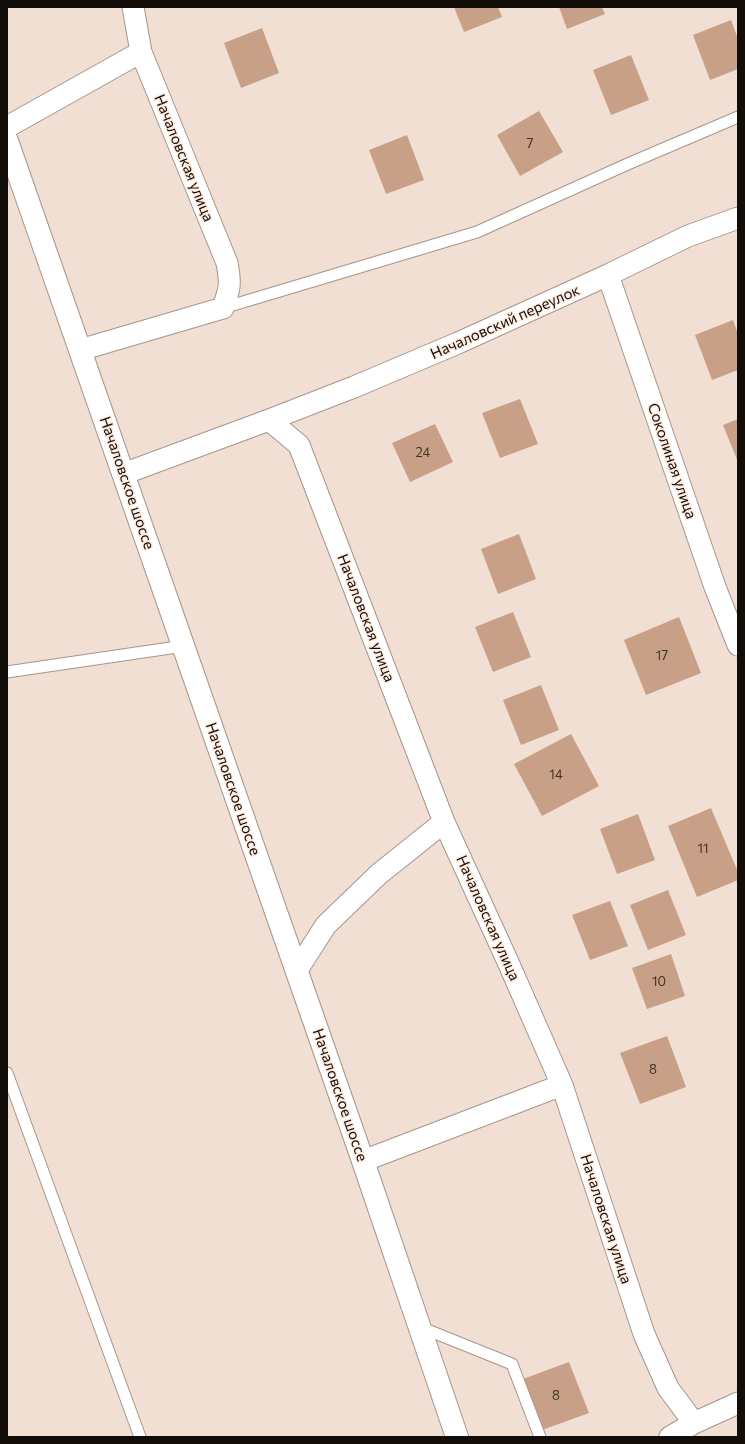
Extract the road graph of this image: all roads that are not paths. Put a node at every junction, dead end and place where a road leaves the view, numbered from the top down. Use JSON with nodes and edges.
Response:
{"nodes":[{"id":1,"x":136,"y":8,"type":"edge"},
{"id":2,"x":141,"y":52,"type":"junction"},
{"id":3,"x":738,"y":117,"type":"edge"},
{"id":4,"x":7,"y":127,"type":"edge"},
{"id":5,"x":7,"y":141,"type":"edge"},
{"id":6,"x":738,"y":218,"type":"edge"},
{"id":7,"x":608,"y":276,"type":"junction"},
{"id":8,"x":223,"y":308,"type":"junction"},
{"id":9,"x":80,"y":350,"type":"junction"},
{"id":10,"x":269,"y":420,"type":"junction"},
{"id":11,"x":123,"y":474,"type":"junction"},
{"id":12,"x":738,"y":645,"type":"edge"},
{"id":13,"x":184,"y":646,"type":"junction"},
{"id":14,"x":7,"y":672,"type":"edge"},
{"id":15,"x":444,"y":822,"type":"junction"},
{"id":16,"x":297,"y":970,"type":"junction"},
{"id":17,"x":7,"y":1073,"type":"edge"},
{"id":18,"x":562,"y":1085,"type":"junction"},
{"id":19,"x":364,"y":1161,"type":"junction"},
{"id":20,"x":420,"y":1327,"type":"junction"},
{"id":21,"x":738,"y":1403,"type":"edge"},
{"id":22,"x":694,"y":1423,"type":"junction"},
{"id":23,"x":140,"y":1437,"type":"edge"},
{"id":24,"x":457,"y":1437,"type":"edge"},
{"id":25,"x":540,"y":1437,"type":"edge"},
{"id":26,"x":670,"y":1437,"type":"edge"}],
"edges":[{"from":1,"to":2,"type":"street","name":"Началовская улица"},
{"from":2,"to":4,"type":"street"},
{"from":2,"to":8,"type":"street","name":"Началовская улица"},
{"from":3,"to":8,"type":"lane"},
{"from":5,"to":9,"type":"main road","name":"Началовское шоссе"},
{"from":6,"to":7,"type":"street","name":"Началовский переулок"},
{"from":7,"to":10,"type":"street","name":"Началовский переулок"},
{"from":7,"to":12,"type":"street","name":"Соколиная улица"},
{"from":8,"to":9,"type":"street"},
{"from":9,"to":11,"type":"main road","name":"Началовское шоссе"},
{"from":10,"to":11,"type":"street","name":"Началовский переулок"},
{"from":10,"to":15,"type":"street","name":"Началовская улица"},
{"from":11,"to":13,"type":"main road","name":"Началовское шоссе"},
{"from":13,"to":14,"type":"lane"},
{"from":13,"to":16,"type":"main road","name":"Началовское шоссе"},
{"from":15,"to":16,"type":"street"},
{"from":15,"to":18,"type":"street","name":"Началовская улица"},
{"from":16,"to":19,"type":"main road","name":"Началовское шоссе"},
{"from":17,"to":23,"type":"lane"},
{"from":18,"to":19,"type":"street"},
{"from":18,"to":22,"type":"street","name":"Началовская улица"},
{"from":19,"to":20,"type":"main road","name":"Началовское шоссе"},
{"from":20,"to":24,"type":"main road","name":"Началовское шоссе"},
{"from":20,"to":25,"type":"lane"},
{"from":21,"to":22,"type":"street"},
{"from":22,"to":26,"type":"street"}]}
